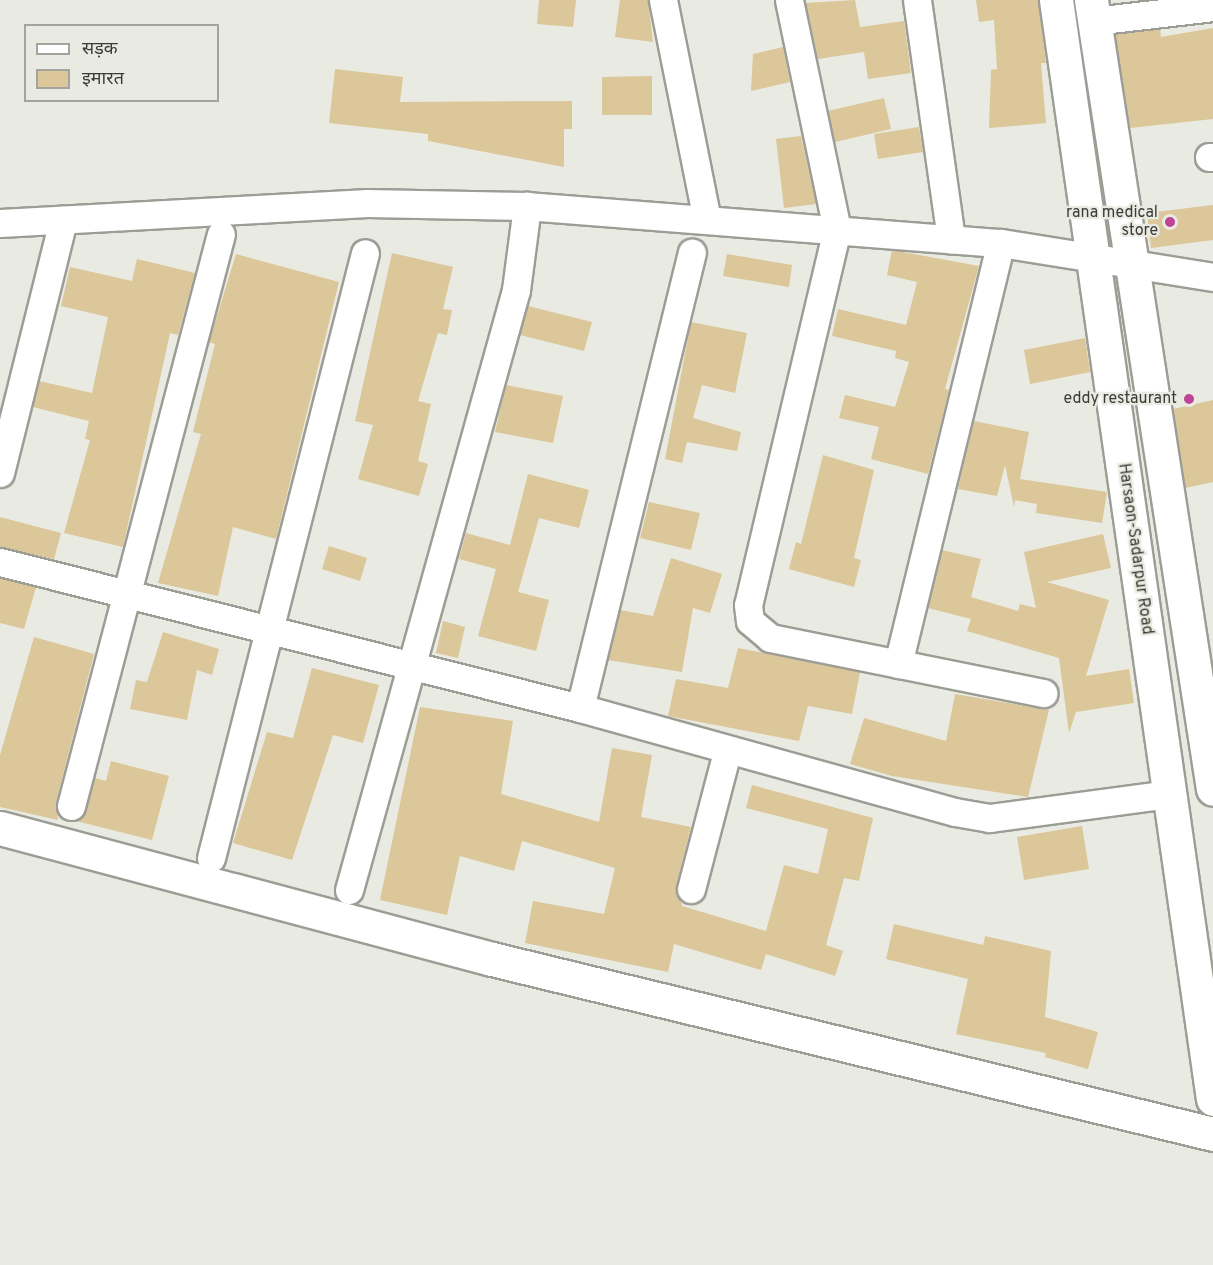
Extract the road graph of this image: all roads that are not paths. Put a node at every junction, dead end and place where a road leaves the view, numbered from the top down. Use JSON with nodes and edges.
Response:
{"nodes":[{"id":1,"x":663,"y":0,"type":"edge"},
{"id":2,"x":789,"y":0,"type":"edge"},
{"id":3,"x":917,"y":0,"type":"edge"},
{"id":4,"x":1056,"y":0,"type":"edge"},
{"id":5,"x":1213,"y":8,"type":"edge"},
{"id":6,"x":1093,"y":10,"type":"edge"},
{"id":7,"x":527,"y":206,"type":"junction"},
{"id":8,"x":706,"y":216,"type":"junction"},
{"id":9,"x":63,"y":220,"type":"junction"},
{"id":10,"x":0,"y":223,"type":"edge"},
{"id":11,"x":837,"y":228,"type":"junction"},
{"id":12,"x":221,"y":234,"type":"dead end"},
{"id":13,"x":951,"y":240,"type":"junction"},
{"id":14,"x":1001,"y":243,"type":"junction"},
{"id":15,"x":692,"y":253,"type":"dead end"},
{"id":16,"x":365,"y":254,"type":"dead end"},
{"id":17,"x":1094,"y":258,"type":"junction"},
{"id":18,"x":1129,"y":266,"type":"junction"},
{"id":19,"x":1213,"y":277,"type":"edge"},
{"id":20,"x":0,"y":473,"type":"edge"},
{"id":21,"x":0,"y":562,"type":"edge"},
{"id":22,"x":126,"y":594,"type":"junction"},
{"id":23,"x":268,"y":630,"type":"junction"},
{"id":24,"x":1202,"y":662,"type":"edge"},
{"id":25,"x":898,"y":664,"type":"junction"},
{"id":26,"x":410,"y":665,"type":"junction"},
{"id":27,"x":1044,"y":693,"type":"dead end"},
{"id":28,"x":580,"y":708,"type":"junction"},
{"id":29,"x":727,"y":752,"type":"junction"},
{"id":30,"x":1213,"y":789,"type":"edge"},
{"id":31,"x":1169,"y":794,"type":"junction"},
{"id":32,"x":70,"y":806,"type":"dead end"},
{"id":33,"x":0,"y":828,"type":"edge"},
{"id":34,"x":210,"y":858,"type":"dead end"},
{"id":35,"x":691,"y":889,"type":"dead end"},
{"id":36,"x":349,"y":890,"type":"dead end"},
{"id":37,"x":1213,"y":1099,"type":"edge"},
{"id":38,"x":1213,"y":1134,"type":"edge"}],
"edges":[{"from":1,"to":8,"type":"street"},
{"from":2,"to":11,"type":"street"},
{"from":3,"to":13,"type":"street"},
{"from":4,"to":17,"type":"street","name":"Harsaon-Sadarpur Road"},
{"from":5,"to":6,"type":"street"},
{"from":6,"to":18,"type":"street"},
{"from":7,"to":8,"type":"street"},
{"from":7,"to":9,"type":"street"},
{"from":7,"to":26,"type":"street"},
{"from":8,"to":11,"type":"street"},
{"from":9,"to":10,"type":"street"},
{"from":9,"to":20,"type":"street"},
{"from":11,"to":13,"type":"street"},
{"from":11,"to":25,"type":"street"},
{"from":12,"to":22,"type":"street"},
{"from":13,"to":14,"type":"street"},
{"from":14,"to":17,"type":"street"},
{"from":14,"to":25,"type":"street"},
{"from":15,"to":28,"type":"street"},
{"from":16,"to":23,"type":"street"},
{"from":17,"to":18,"type":"street"},
{"from":17,"to":31,"type":"street","name":"Harsaon-Sadarpur Road"},
{"from":18,"to":19,"type":"street"},
{"from":18,"to":24,"type":"street"},
{"from":21,"to":22,"type":"street"},
{"from":22,"to":23,"type":"street"},
{"from":22,"to":32,"type":"street"},
{"from":23,"to":26,"type":"street"},
{"from":23,"to":34,"type":"street"},
{"from":24,"to":30,"type":"street"},
{"from":25,"to":27,"type":"street"},
{"from":26,"to":28,"type":"street"},
{"from":26,"to":36,"type":"street"},
{"from":28,"to":29,"type":"street"},
{"from":29,"to":31,"type":"street"},
{"from":29,"to":35,"type":"street"},
{"from":31,"to":37,"type":"street","name":"Harsaon-Sadarpur Road"},
{"from":33,"to":38,"type":"street"}]}
